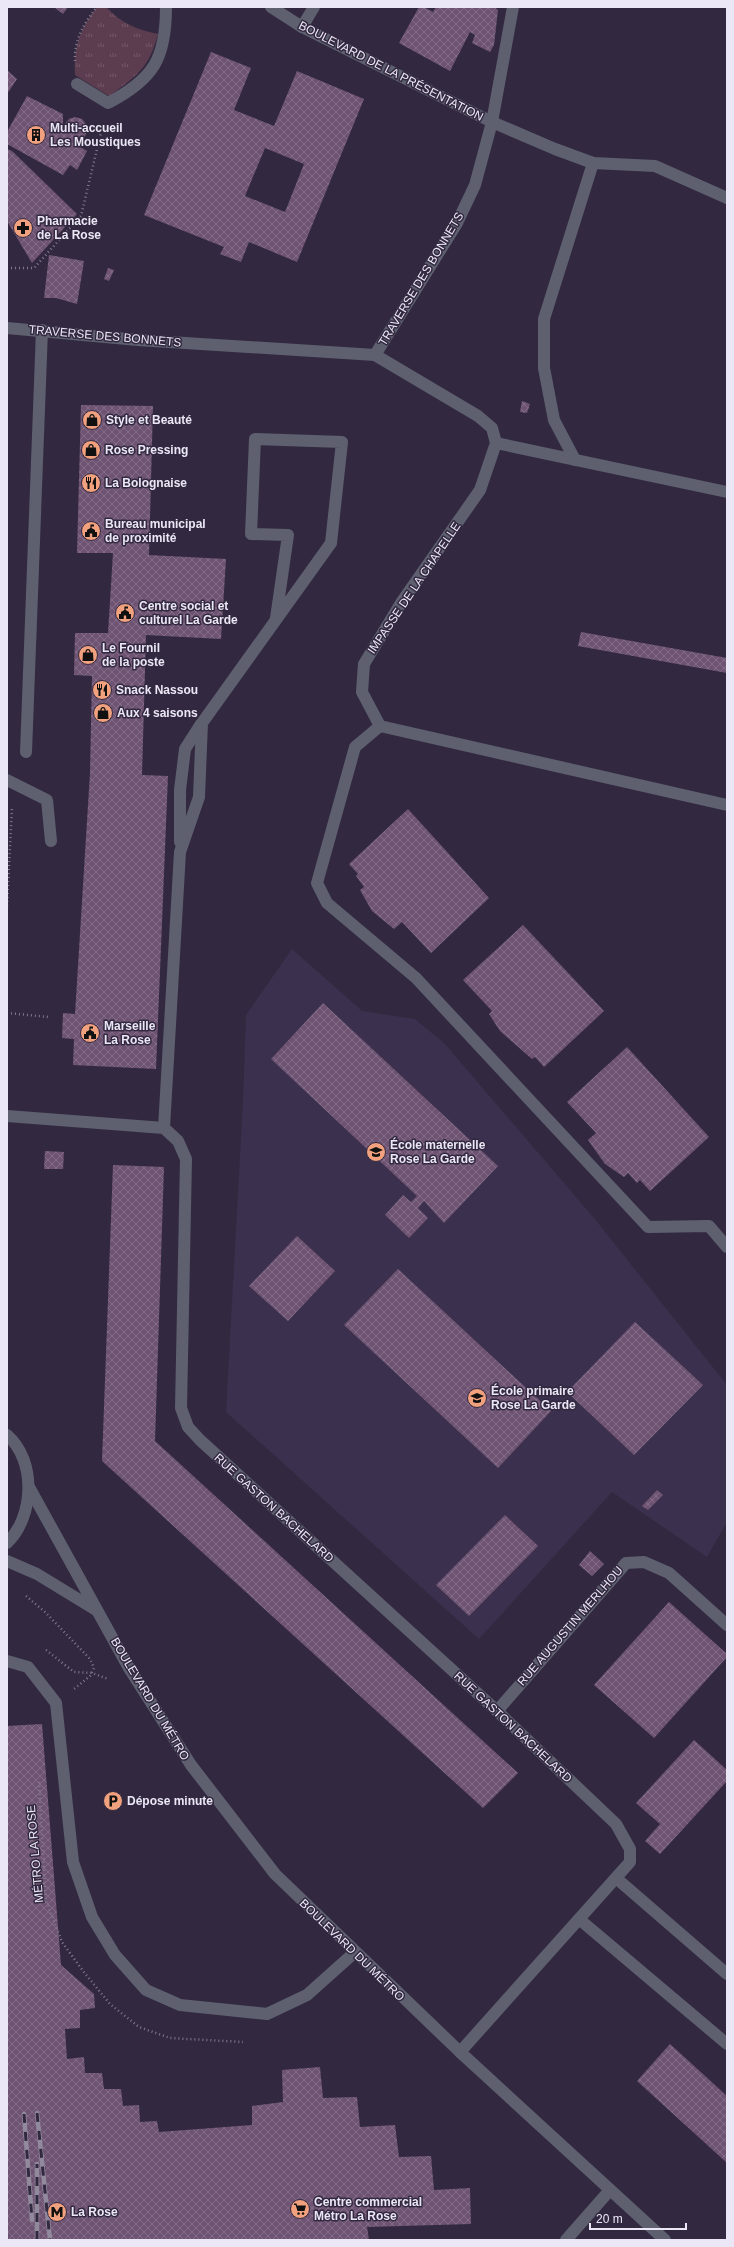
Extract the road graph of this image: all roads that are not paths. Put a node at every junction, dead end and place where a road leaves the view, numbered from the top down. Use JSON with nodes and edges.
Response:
{"nodes":[{"id":1,"x":166,"y":7,"type":"edge"},
{"id":2,"x":271,"y":7,"type":"edge"},
{"id":3,"x":314,"y":7,"type":"edge"},
{"id":4,"x":514,"y":7,"type":"edge"},
{"id":5,"x":302,"y":27,"type":"junction"},
{"id":6,"x":77,"y":84,"type":"road end"},
{"id":7,"x":492,"y":122,"type":"junction"},
{"id":8,"x":593,"y":163,"type":"junction"},
{"id":9,"x":727,"y":198,"type":"edge"},
{"id":10,"x":7,"y":328,"type":"edge"},
{"id":11,"x":42,"y":330,"type":"junction"},
{"id":12,"x":375,"y":355,"type":"junction"},
{"id":13,"x":496,"y":443,"type":"junction"},
{"id":14,"x":574,"y":460,"type":"junction"},
{"id":15,"x":727,"y":492,"type":"edge"},
{"id":16,"x":276,"y":618,"type":"junction"},
{"id":17,"x":202,"y":723,"type":"junction"},
{"id":18,"x":380,"y":726,"type":"junction"},
{"id":19,"x":26,"y":752,"type":"dead end"},
{"id":20,"x":10,"y":782,"type":"edge"},
{"id":21,"x":727,"y":806,"type":"edge"},
{"id":22,"x":51,"y":841,"type":"dead end"},
{"id":23,"x":180,"y":852,"type":"junction"},
{"id":24,"x":7,"y":1116,"type":"edge"},
{"id":25,"x":164,"y":1128,"type":"junction"},
{"id":26,"x":727,"y":1247,"type":"edge"},
{"id":27,"x":7,"y":1435,"type":"edge"},
{"id":28,"x":29,"y":1487,"type":"junction"},
{"id":29,"x":7,"y":1543,"type":"edge"},
{"id":30,"x":7,"y":1561,"type":"edge"},
{"id":31,"x":97,"y":1610,"type":"junction"},
{"id":32,"x":727,"y":1626,"type":"edge"},
{"id":33,"x":7,"y":1661,"type":"edge"},
{"id":34,"x":497,"y":1711,"type":"junction"},
{"id":35,"x":616,"y":1878,"type":"junction"},
{"id":36,"x":579,"y":1919,"type":"junction"},
{"id":37,"x":354,"y":1953,"type":"junction"},
{"id":38,"x":727,"y":1974,"type":"edge"},
{"id":39,"x":727,"y":2044,"type":"edge"},
{"id":40,"x":460,"y":2052,"type":"junction"},
{"id":41,"x":610,"y":2190,"type":"junction"},
{"id":42,"x":566,"y":2240,"type":"edge"},
{"id":43,"x":665,"y":2240,"type":"edge"}],
"edges":[{"from":1,"to":6,"type":"street"},
{"from":2,"to":5,"type":"street","name":"BOULEVARD DE LA PRÉSENTATION"},
{"from":3,"to":5,"type":"street"},
{"from":4,"to":7,"type":"street","name":"TRAVERSE DES BONNETS"},
{"from":5,"to":7,"type":"street","name":"BOULEVARD DE LA PRÉSENTATION"},
{"from":7,"to":8,"type":"street","name":"BOULEVARD DE LA PRÉSENTATION"},
{"from":7,"to":12,"type":"street","name":"TRAVERSE DES BONNETS"},
{"from":8,"to":9,"type":"street","name":"BOULEVARD DE LA PRÉSENTATION"},
{"from":8,"to":14,"type":"street"},
{"from":10,"to":11,"type":"street","name":"TRAVERSE DES BONNETS"},
{"from":11,"to":12,"type":"street","name":"TRAVERSE DES BONNETS"},
{"from":11,"to":19,"type":"street"},
{"from":12,"to":13,"type":"street"},
{"from":13,"to":14,"type":"street"},
{"from":13,"to":18,"type":"street","name":"IMPASSE DE LA CHAPELLE"},
{"from":14,"to":15,"type":"street"},
{"from":16,"to":16,"type":"street"},
{"from":16,"to":17,"type":"street"},
{"from":17,"to":23,"type":"street"},
{"from":17,"to":23,"type":"street"},
{"from":18,"to":21,"type":"street"},
{"from":18,"to":26,"type":"street"},
{"from":20,"to":22,"type":"street"},
{"from":23,"to":25,"type":"street"},
{"from":24,"to":25,"type":"street"},
{"from":25,"to":34,"type":"street","name":"RUE GASTON BACHELARD"},
{"from":27,"to":28,"type":"street"},
{"from":28,"to":29,"type":"street"},
{"from":28,"to":31,"type":"street","name":"BOULEVARD DU MÉTRO"},
{"from":30,"to":31,"type":"street"},
{"from":31,"to":37,"type":"street","name":"BOULEVARD DU MÉTRO"},
{"from":32,"to":34,"type":"street","name":"RUE AUGUSTIN MERLHOU"},
{"from":33,"to":37,"type":"street"},
{"from":34,"to":35,"type":"street","name":"RUE GASTON BACHELARD"},
{"from":35,"to":36,"type":"street","name":"RUE GASTON BACHELARD"},
{"from":35,"to":38,"type":"street"},
{"from":36,"to":39,"type":"street"},
{"from":36,"to":40,"type":"street","name":"RUE GASTON BACHELARD"},
{"from":37,"to":40,"type":"street","name":"BOULEVARD DU MÉTRO"},
{"from":40,"to":41,"type":"street","name":"BOULEVARD DU MÉTRO"},
{"from":41,"to":42,"type":"street"},
{"from":41,"to":43,"type":"street","name":"BOULEVARD DU MÉTRO"}]}
